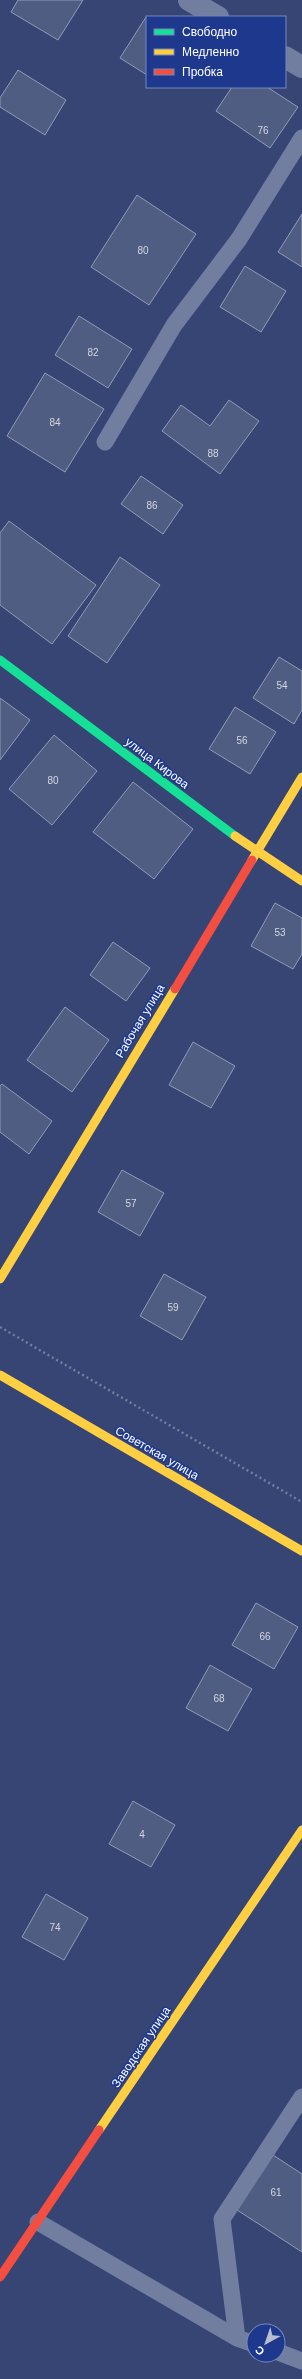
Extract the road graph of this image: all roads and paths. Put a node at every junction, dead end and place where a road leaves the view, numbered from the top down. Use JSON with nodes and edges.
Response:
{"nodes":[{"id":1,"x":189,"y":0,"type":"edge"},
{"id":2,"x":216,"y":16,"type":"edge"},
{"id":3,"x":286,"y":58,"type":"edge"},
{"id":4,"x":302,"y":67,"type":"edge"},
{"id":5,"x":302,"y":138,"type":"edge"},
{"id":6,"x":105,"y":442,"type":"dead end"},
{"id":7,"x":0,"y":660,"type":"edge"},
{"id":8,"x":302,"y":777,"type":"edge"},
{"id":9,"x":256,"y":852,"type":"junction"},
{"id":10,"x":302,"y":881,"type":"edge"},
{"id":11,"x":0,"y":1279,"type":"edge"},
{"id":12,"x":0,"y":1327,"type":"edge"},
{"id":13,"x":0,"y":1375,"type":"edge"},
{"id":14,"x":302,"y":1502,"type":"edge"},
{"id":15,"x":302,"y":1551,"type":"edge"},
{"id":16,"x":302,"y":1830,"type":"edge"},
{"id":17,"x":302,"y":2097,"type":"edge"},
{"id":18,"x":38,"y":2222,"type":"junction"},
{"id":19,"x":0,"y":2277,"type":"edge"},
{"id":20,"x":237,"y":2338,"type":"junction"},
{"id":21,"x":246,"y":2341,"type":"edge"},
{"id":22,"x":286,"y":2355,"type":"edge"},
{"id":23,"x":302,"y":2360,"type":"edge"}],
"edges":[{"from":1,"to":2,"type":"street"},
{"from":3,"to":4,"type":"street"},
{"from":5,"to":6,"type":"lane"},
{"from":7,"to":9,"type":"street","name":"улица Кирова"},
{"from":8,"to":9,"type":"street","name":"Рабочая улица"},
{"from":9,"to":10,"type":"street","name":"улица Кирова"},
{"from":9,"to":11,"type":"street","name":"Рабочая улица"},
{"from":12,"to":14,"type":"path"},
{"from":13,"to":15,"type":"street","name":"Советская улица"},
{"from":16,"to":18,"type":"street","name":"Заводская улица"},
{"from":17,"to":20,"type":"lane"},
{"from":18,"to":19,"type":"street","name":"Заводская улица"},
{"from":18,"to":20,"type":"lane"},
{"from":20,"to":21,"type":"lane"},
{"from":22,"to":23,"type":"lane"}]}
